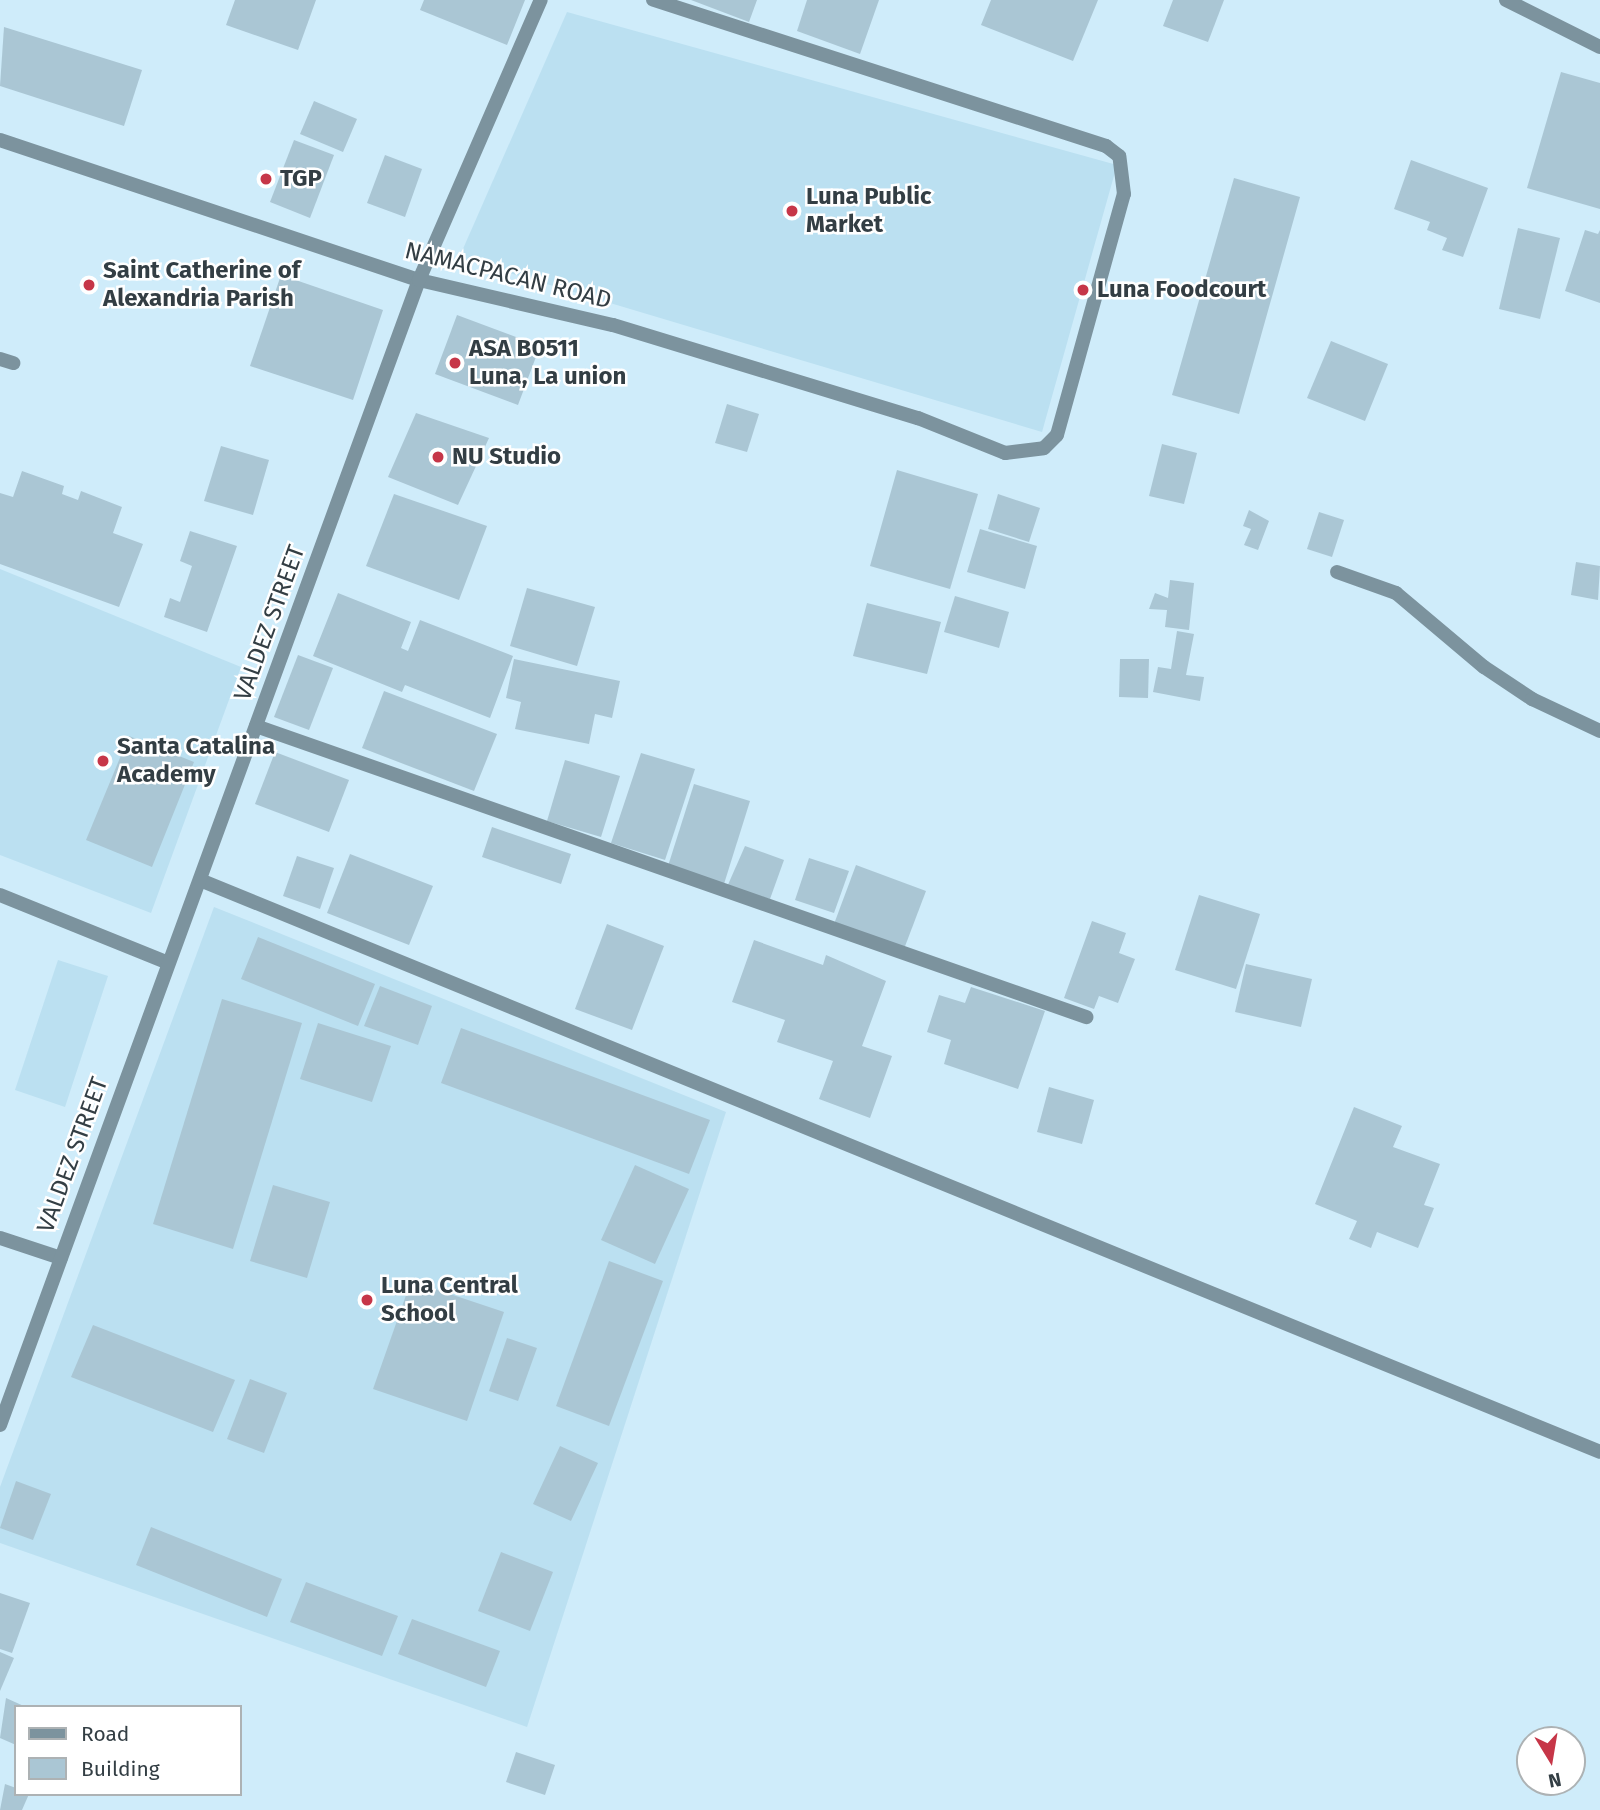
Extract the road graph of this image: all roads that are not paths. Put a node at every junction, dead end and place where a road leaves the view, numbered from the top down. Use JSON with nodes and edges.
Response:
{"nodes":[{"id":1,"x":541,"y":0,"type":"edge"},
{"id":2,"x":653,"y":0,"type":"edge"},
{"id":3,"x":1506,"y":0,"type":"edge"},
{"id":4,"x":1600,"y":47,"type":"edge"},
{"id":5,"x":0,"y":140,"type":"edge"},
{"id":6,"x":419,"y":280,"type":"junction"},
{"id":7,"x":1337,"y":572,"type":"dead end"},
{"id":8,"x":256,"y":726,"type":"junction"},
{"id":9,"x":1600,"y":731,"type":"edge"},
{"id":10,"x":200,"y":880,"type":"junction"},
{"id":11,"x":0,"y":895,"type":"edge"},
{"id":12,"x":166,"y":962,"type":"junction"},
{"id":13,"x":1086,"y":1017,"type":"dead end"},
{"id":14,"x":0,"y":1238,"type":"edge"},
{"id":15,"x":61,"y":1258,"type":"junction"},
{"id":16,"x":0,"y":1426,"type":"edge"},
{"id":17,"x":1600,"y":1452,"type":"edge"}],
"edges":[{"from":1,"to":6,"type":"street","name":"VALDEZ STREET"},
{"from":2,"to":6,"type":"street","name":"NAMACPACAN ROAD"},
{"from":3,"to":4,"type":"street"},
{"from":5,"to":6,"type":"street","name":"NAMACPACAN ROAD"},
{"from":6,"to":8,"type":"street","name":"VALDEZ STREET"},
{"from":7,"to":9,"type":"street"},
{"from":8,"to":10,"type":"street","name":"VALDEZ STREET"},
{"from":8,"to":13,"type":"street"},
{"from":10,"to":12,"type":"street","name":"VALDEZ STREET"},
{"from":10,"to":17,"type":"street"},
{"from":11,"to":12,"type":"street"},
{"from":12,"to":15,"type":"street","name":"VALDEZ STREET"},
{"from":14,"to":15,"type":"street"},
{"from":15,"to":16,"type":"street","name":"VALDEZ STREET"}]}
